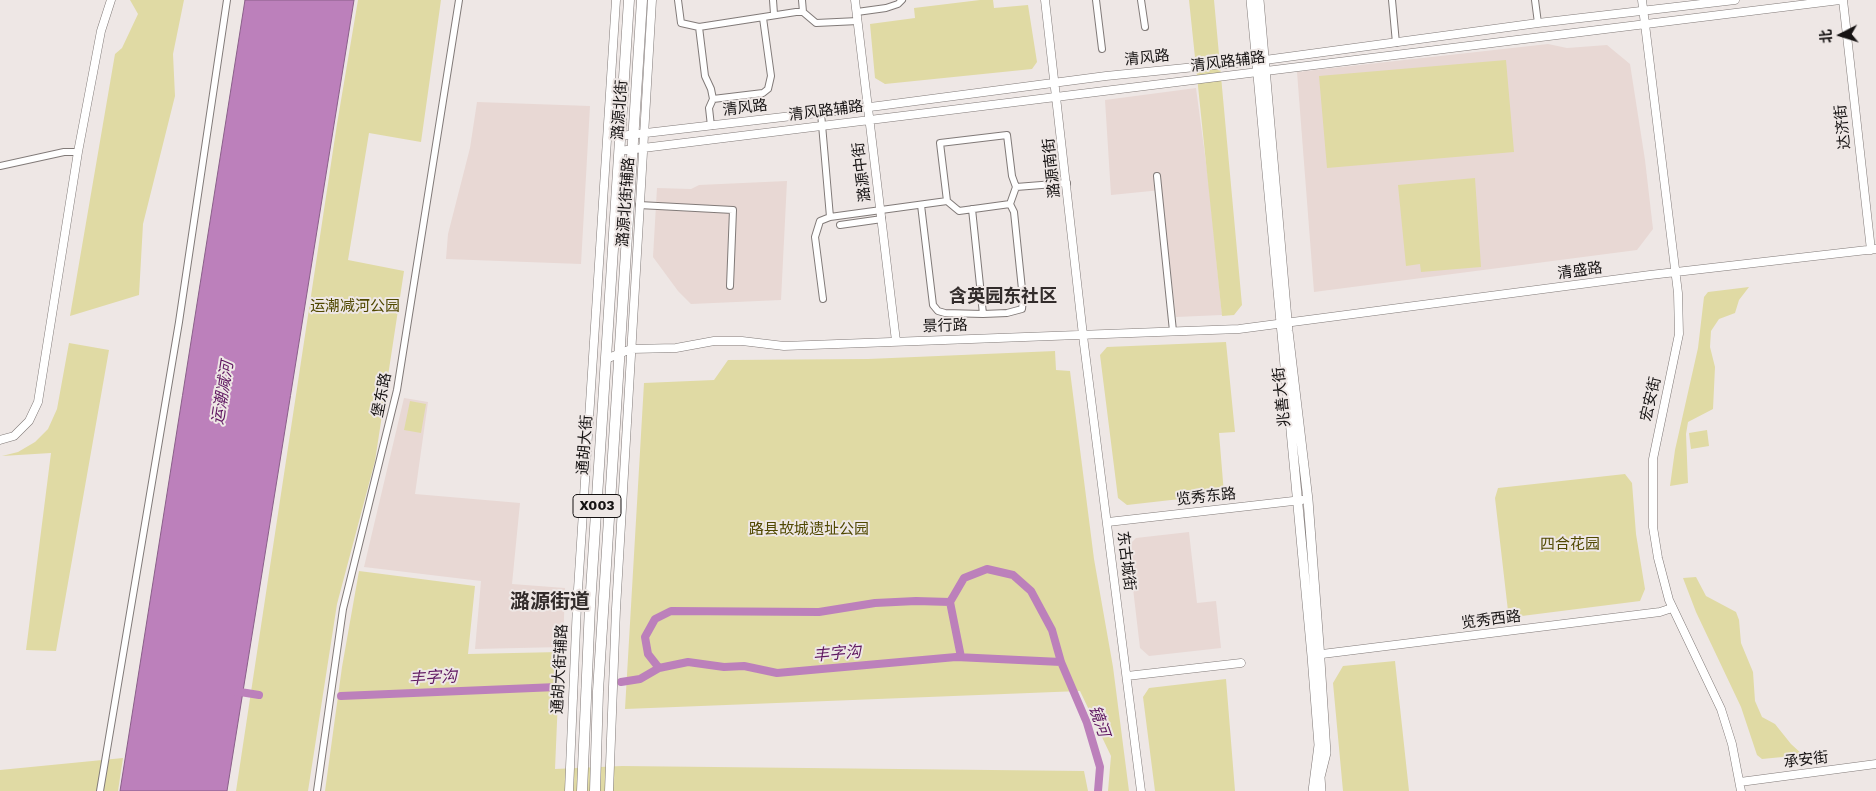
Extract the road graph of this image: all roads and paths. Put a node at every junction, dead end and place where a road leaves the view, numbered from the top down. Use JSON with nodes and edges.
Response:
{"nodes":[{"id":1,"x":111,"y":0,"type":"edge"},
{"id":2,"x":227,"y":0,"type":"edge"},
{"id":3,"x":459,"y":0,"type":"edge"},
{"id":4,"x":616,"y":0,"type":"edge"},
{"id":5,"x":629,"y":0,"type":"edge"},
{"id":6,"x":642,"y":0,"type":"edge"},
{"id":7,"x":652,"y":0,"type":"edge"},
{"id":8,"x":678,"y":0,"type":"edge"},
{"id":9,"x":773,"y":0,"type":"edge"},
{"id":10,"x":802,"y":0,"type":"edge"},
{"id":11,"x":856,"y":0,"type":"edge"},
{"id":12,"x":902,"y":0,"type":"edge"},
{"id":13,"x":1045,"y":0,"type":"edge"},
{"id":14,"x":1096,"y":0,"type":"edge"},
{"id":15,"x":1141,"y":0,"type":"edge"},
{"id":16,"x":1251,"y":0,"type":"edge"},
{"id":17,"x":1259,"y":0,"type":"edge"},
{"id":18,"x":1392,"y":0,"type":"edge"},
{"id":19,"x":1535,"y":0,"type":"edge"},
{"id":20,"x":1642,"y":0,"type":"edge"},
{"id":21,"x":1735,"y":0,"type":"edge"},
{"id":22,"x":1842,"y":0,"type":"edge"},
{"id":23,"x":1643,"y":11,"type":"junction"},
{"id":24,"x":803,"y":12,"type":"junction"},
{"id":25,"x":857,"y":12,"type":"junction"},
{"id":26,"x":774,"y":14,"type":"junction"},
{"id":27,"x":763,"y":18,"type":"junction"},
{"id":28,"x":858,"y":20,"type":"junction"},
{"id":29,"x":1538,"y":23,"type":"junction"},
{"id":30,"x":1645,"y":24,"type":"junction"},
{"id":31,"x":699,"y":27,"type":"junction"},
{"id":32,"x":1145,"y":27,"type":"dead end"},
{"id":33,"x":1396,"y":43,"type":"junction"},
{"id":34,"x":1102,"y":49,"type":"dead end"},
{"id":35,"x":1261,"y":60,"type":"junction"},
{"id":36,"x":1262,"y":72,"type":"junction"},
{"id":37,"x":1055,"y":83,"type":"junction"},
{"id":38,"x":1057,"y":96,"type":"junction"},
{"id":39,"x":713,"y":99,"type":"junction"},
{"id":40,"x":869,"y":107,"type":"junction"},
{"id":41,"x":820,"y":113,"type":"junction"},
{"id":42,"x":870,"y":120,"type":"junction"},
{"id":43,"x":711,"y":126,"type":"junction"},
{"id":44,"x":821,"y":126,"type":"junction"},
{"id":45,"x":644,"y":134,"type":"junction"},
{"id":46,"x":620,"y":136,"type":"junction"},
{"id":47,"x":633,"y":136,"type":"junction"},
{"id":48,"x":643,"y":148,"type":"junction"},
{"id":49,"x":632,"y":149,"type":"junction"},
{"id":50,"x":619,"y":151,"type":"junction"},
{"id":51,"x":78,"y":152,"type":"junction"},
{"id":52,"x":0,"y":166,"type":"edge"},
{"id":53,"x":1157,"y":176,"type":"dead end"},
{"id":54,"x":1068,"y":183,"type":"junction"},
{"id":55,"x":1016,"y":187,"type":"junction"},
{"id":56,"x":947,"y":201,"type":"junction"},
{"id":57,"x":921,"y":204,"type":"junction"},
{"id":58,"x":1010,"y":204,"type":"junction"},
{"id":59,"x":640,"y":205,"type":"junction"},
{"id":60,"x":972,"y":209,"type":"junction"},
{"id":61,"x":880,"y":210,"type":"junction"},
{"id":62,"x":830,"y":217,"type":"junction"},
{"id":63,"x":603,"y":219,"type":"joint"},
{"id":64,"x":882,"y":219,"type":"junction"},
{"id":65,"x":615,"y":220,"type":"joint"},
{"id":66,"x":627,"y":221,"type":"joint"},
{"id":67,"x":840,"y":225,"type":"dead end"},
{"id":68,"x":1873,"y":250,"type":"edge"},
{"id":69,"x":1676,"y":274,"type":"junction"},
{"id":70,"x":730,"y":286,"type":"dead end"},
{"id":71,"x":823,"y":299,"type":"dead end"},
{"id":72,"x":983,"y":314,"type":"junction"},
{"id":73,"x":1284,"y":323,"type":"junction"},
{"id":74,"x":1173,"y":331,"type":"junction"},
{"id":75,"x":1084,"y":334,"type":"junction"},
{"id":76,"x":896,"y":341,"type":"junction"},
{"id":77,"x":631,"y":349,"type":"junction"},
{"id":78,"x":619,"y":354,"type":"junction"},
{"id":79,"x":606,"y":358,"type":"junction"},
{"id":80,"x":0,"y":440,"type":"edge"},
{"id":81,"x":1303,"y":500,"type":"junction"},
{"id":82,"x":1108,"y":522,"type":"junction"},
{"id":83,"x":1672,"y":608,"type":"junction"},
{"id":84,"x":1316,"y":655,"type":"junction"},
{"id":85,"x":1241,"y":663,"type":"dead end"},
{"id":86,"x":1127,"y":676,"type":"junction"},
{"id":87,"x":1876,"y":764,"type":"edge"},
{"id":88,"x":1740,"y":782,"type":"junction"},
{"id":89,"x":100,"y":791,"type":"edge"},
{"id":90,"x":317,"y":791,"type":"edge"},
{"id":91,"x":569,"y":791,"type":"edge"},
{"id":92,"x":582,"y":791,"type":"edge"},
{"id":93,"x":595,"y":791,"type":"edge"},
{"id":94,"x":608,"y":791,"type":"edge"},
{"id":95,"x":1141,"y":791,"type":"edge"},
{"id":96,"x":1313,"y":791,"type":"edge"},
{"id":97,"x":1322,"y":791,"type":"edge"},
{"id":98,"x":1740,"y":791,"type":"edge"}],
"edges":[{"from":1,"to":51,"type":"street"},
{"from":2,"to":89,"type":"street"},
{"from":3,"to":90,"type":"street","name":"堡东路"},
{"from":4,"to":63,"type":"street","name":"潞源北街辅路"},
{"from":5,"to":46,"type":"main road","name":"潞源北街","number":"X003"},
{"from":6,"to":47,"type":"main road","name":"潞源北街","number":"X003"},
{"from":7,"to":45,"type":"street","name":"潞源北街辅路"},
{"from":8,"to":31,"type":"street"},
{"from":9,"to":26,"type":"street"},
{"from":10,"to":24,"type":"street"},
{"from":11,"to":25,"type":"street","name":"潞源中街"},
{"from":12,"to":25,"type":"street"},
{"from":13,"to":37,"type":"street","name":"潞源南街"},
{"from":14,"to":34,"type":"street"},
{"from":15,"to":32,"type":"street"},
{"from":16,"to":35,"type":"main road","name":"兆善大街"},
{"from":17,"to":35,"type":"main road","name":"兆善大街"},
{"from":18,"to":33,"type":"street"},
{"from":19,"to":29,"type":"street"},
{"from":20,"to":23,"type":"street","name":"宏安街"},
{"from":21,"to":23,"type":"street","name":"清风路"},
{"from":22,"to":30,"type":"street","name":"清风路辅路"},
{"from":22,"to":68,"type":"street","name":"达济街"},
{"from":23,"to":29,"type":"street","name":"清风路"},
{"from":23,"to":30,"type":"street","name":"宏安街"},
{"from":24,"to":26,"type":"street"},
{"from":24,"to":28,"type":"street"},
{"from":25,"to":28,"type":"street","name":"潞源中街"},
{"from":26,"to":27,"type":"street"},
{"from":27,"to":31,"type":"street"},
{"from":27,"to":39,"type":"street"},
{"from":28,"to":40,"type":"street","name":"潞源中街"},
{"from":29,"to":33,"type":"street","name":"清风路"},
{"from":30,"to":36,"type":"street","name":"清风路辅路"},
{"from":30,"to":69,"type":"street","name":"宏安街"},
{"from":31,"to":39,"type":"street"},
{"from":33,"to":35,"type":"street","name":"清风路"},
{"from":35,"to":36,"type":"main road","name":"兆善大街"},
{"from":35,"to":37,"type":"street","name":"清风路"},
{"from":36,"to":38,"type":"street","name":"清风路辅路"},
{"from":36,"to":73,"type":"main road","name":"兆善大街"},
{"from":37,"to":38,"type":"street","name":"潞源南街"},
{"from":37,"to":40,"type":"street","name":"清风路"},
{"from":38,"to":42,"type":"street","name":"清风路辅路"},
{"from":38,"to":54,"type":"street","name":"潞源南街"},
{"from":39,"to":43,"type":"street"},
{"from":40,"to":41,"type":"street","name":"清风路"},
{"from":40,"to":42,"type":"street","name":"潞源中街"},
{"from":41,"to":43,"type":"street","name":"清风路"},
{"from":41,"to":44,"type":"street"},
{"from":42,"to":44,"type":"street","name":"清风路辅路"},
{"from":42,"to":61,"type":"street","name":"潞源中街"},
{"from":43,"to":45,"type":"street","name":"清风路"},
{"from":44,"to":48,"type":"street","name":"清风路辅路"},
{"from":44,"to":62,"type":"street"},
{"from":45,"to":47,"type":"street","name":"清风路"},
{"from":45,"to":48,"type":"street","name":"潞源北街辅路"},
{"from":46,"to":47,"type":"street","name":"清风路"},
{"from":46,"to":50,"type":"main road","name":"潞源北街","number":"X003"},
{"from":47,"to":49,"type":"main road","name":"潞源北街","number":"X003"},
{"from":48,"to":49,"type":"street","name":"清风路辅路"},
{"from":48,"to":59,"type":"street","name":"潞源北街辅路"},
{"from":49,"to":50,"type":"street","name":"清风路辅路"},
{"from":49,"to":66,"type":"main road","name":"潞源北街","number":"X003"},
{"from":50,"to":65,"type":"main road","name":"潞源北街","number":"X003"},
{"from":51,"to":52,"type":"street"},
{"from":51,"to":80,"type":"street"},
{"from":53,"to":74,"type":"street"},
{"from":54,"to":55,"type":"street"},
{"from":54,"to":75,"type":"street","name":"潞源南街"},
{"from":55,"to":56,"type":"street"},
{"from":55,"to":58,"type":"street"},
{"from":56,"to":57,"type":"street"},
{"from":56,"to":60,"type":"street"},
{"from":57,"to":61,"type":"street"},
{"from":57,"to":72,"type":"street"},
{"from":58,"to":60,"type":"street"},
{"from":58,"to":72,"type":"street"},
{"from":59,"to":70,"type":"street"},
{"from":59,"to":77,"type":"street","name":"潞源北街辅路"},
{"from":60,"to":72,"type":"street"},
{"from":61,"to":62,"type":"street"},
{"from":61,"to":64,"type":"street","name":"潞源中街"},
{"from":62,"to":71,"type":"street"},
{"from":63,"to":91,"type":"street","name":"通胡大街辅路"},
{"from":64,"to":67,"type":"street"},
{"from":64,"to":76,"type":"street","name":"潞源中街"},
{"from":65,"to":79,"type":"main road","name":"通胡大街","number":"X003"},
{"from":66,"to":78,"type":"main road","name":"通胡大街","number":"X003"},
{"from":68,"to":69,"type":"street","name":"清盛路"},
{"from":69,"to":73,"type":"street","name":"清盛路"},
{"from":69,"to":83,"type":"street","name":"宏安街"},
{"from":73,"to":74,"type":"street","name":"景行路"},
{"from":73,"to":81,"type":"main road","name":"兆善大街"},
{"from":74,"to":75,"type":"street","name":"景行路"},
{"from":75,"to":76,"type":"street","name":"景行路"},
{"from":75,"to":82,"type":"street","name":"东古城街"},
{"from":76,"to":77,"type":"street","name":"景行路"},
{"from":77,"to":78,"type":"street","name":"景行路"},
{"from":77,"to":94,"type":"street"},
{"from":78,"to":79,"type":"street","name":"景行路"},
{"from":78,"to":93,"type":"main road","name":"通胡大街","number":"X003"},
{"from":79,"to":92,"type":"main road","name":"通胡大街","number":"X003"},
{"from":81,"to":82,"type":"street","name":"览秀东路"},
{"from":81,"to":84,"type":"main road","name":"兆善大街"},
{"from":82,"to":86,"type":"street","name":"东古城街"},
{"from":83,"to":84,"type":"street","name":"览秀西路"},
{"from":83,"to":88,"type":"street","name":"宏安街"},
{"from":84,"to":96,"type":"main road","name":"兆善大街"},
{"from":84,"to":97,"type":"main road","name":"兆善大街"},
{"from":85,"to":86,"type":"street"},
{"from":86,"to":95,"type":"street","name":"东古城街"},
{"from":87,"to":88,"type":"street","name":"承安街"},
{"from":88,"to":98,"type":"street","name":"宏安街"}]}
